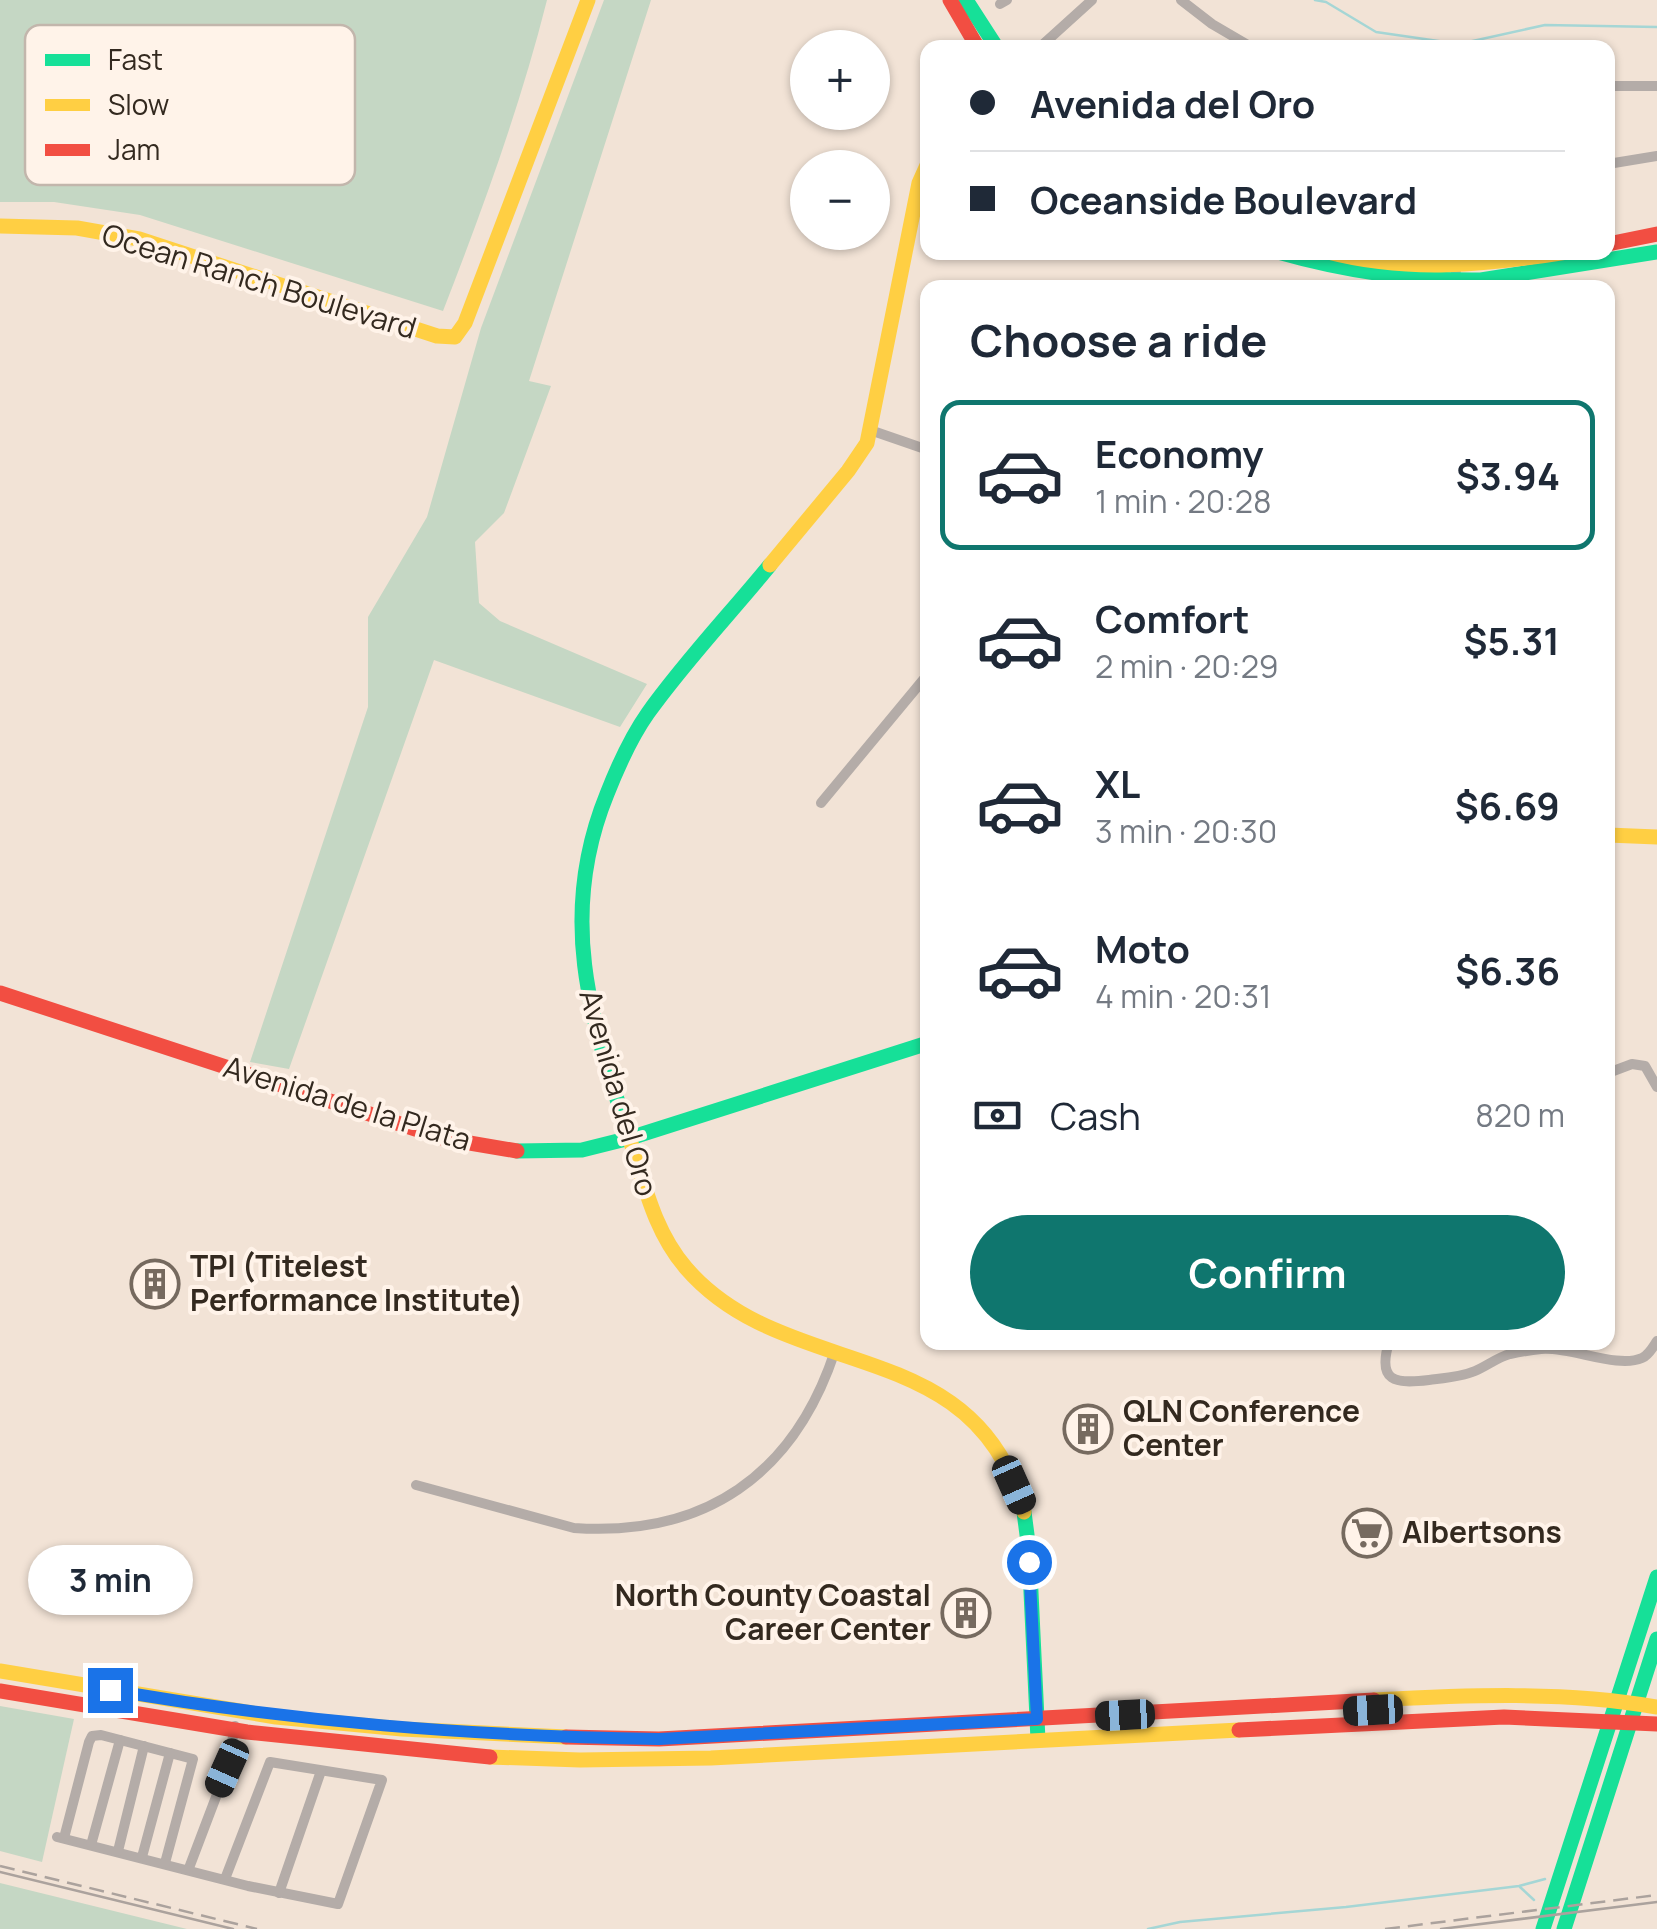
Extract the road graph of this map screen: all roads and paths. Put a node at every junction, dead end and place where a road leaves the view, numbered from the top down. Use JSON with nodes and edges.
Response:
{"nodes":[{"id":1,"x":588,"y":0,"type":"edge"},
{"id":2,"x":950,"y":0,"type":"edge"},
{"id":3,"x":966,"y":0,"type":"edge"},
{"id":4,"x":1092,"y":0,"type":"edge"},
{"id":5,"x":1181,"y":0,"type":"edge"},
{"id":6,"x":973,"y":40,"type":"edge"},
{"id":7,"x":992,"y":40,"type":"edge"},
{"id":8,"x":1049,"y":40,"type":"edge"},
{"id":9,"x":1239,"y":40,"type":"edge"},
{"id":10,"x":1615,"y":86,"type":"edge"},
{"id":11,"x":1657,"y":86,"type":"edge"},
{"id":12,"x":1657,"y":156,"type":"edge"},
{"id":13,"x":1615,"y":163,"type":"edge"},
{"id":14,"x":920,"y":182,"type":"edge"},
{"id":15,"x":0,"y":226,"type":"edge"},
{"id":16,"x":1657,"y":234,"type":"edge"},
{"id":17,"x":1615,"y":243,"type":"edge"},
{"id":18,"x":1657,"y":252,"type":"edge"},
{"id":19,"x":1615,"y":259,"type":"edge"},
{"id":20,"x":1304,"y":260,"type":"edge"},
{"id":21,"x":1357,"y":260,"type":"edge"},
{"id":22,"x":1523,"y":260,"type":"edge"},
{"id":23,"x":1608,"y":260,"type":"edge"},
{"id":24,"x":1456,"y":272,"type":"edge"},
{"id":25,"x":1408,"y":280,"type":"edge"},
{"id":26,"x":1408,"y":280,"type":"edge"},
{"id":27,"x":870,"y":430,"type":"junction"},
{"id":28,"x":920,"y":447,"type":"edge"},
{"id":29,"x":920,"y":684,"type":"edge"},
{"id":30,"x":821,"y":803,"type":"dead end"},
{"id":31,"x":1615,"y":834,"type":"edge"},
{"id":32,"x":1657,"y":837,"type":"edge"},
{"id":33,"x":0,"y":993,"type":"edge"},
{"id":34,"x":920,"y":1046,"type":"edge"},
{"id":35,"x":1615,"y":1070,"type":"edge"},
{"id":36,"x":1654,"y":1082,"type":"edge"},
{"id":37,"x":630,"y":1138,"type":"junction"},
{"id":38,"x":1657,"y":1341,"type":"edge"},
{"id":39,"x":1387,"y":1350,"type":"edge"},
{"id":40,"x":1527,"y":1350,"type":"edge"},
{"id":41,"x":1571,"y":1350,"type":"edge"},
{"id":42,"x":834,"y":1351,"type":"junction"},
{"id":43,"x":416,"y":1485,"type":"dead end"},
{"id":44,"x":1657,"y":1577,"type":"edge"},
{"id":45,"x":1657,"y":1639,"type":"edge"},
{"id":46,"x":0,"y":1671,"type":"edge"},
{"id":47,"x":0,"y":1691,"type":"edge"},
{"id":48,"x":1429,"y":1697,"type":"junction"},
{"id":49,"x":1616,"y":1700,"type":"junction"},
{"id":50,"x":1321,"y":1703,"type":"junction"},
{"id":51,"x":1636,"y":1704,"type":"junction"},
{"id":52,"x":1657,"y":1707,"type":"edge"},
{"id":53,"x":238,"y":1710,"type":"junction"},
{"id":54,"x":1037,"y":1719,"type":"junction"},
{"id":55,"x":1610,"y":1719,"type":"junction"},
{"id":56,"x":1631,"y":1721,"type":"junction"},
{"id":57,"x":1657,"y":1724,"type":"edge"},
{"id":58,"x":1320,"y":1726,"type":"junction"},
{"id":59,"x":234,"y":1730,"type":"junction"},
{"id":60,"x":1207,"y":1732,"type":"junction"},
{"id":61,"x":120,"y":1740,"type":"junction"},
{"id":62,"x":1038,"y":1740,"type":"junction"},
{"id":63,"x":144,"y":1746,"type":"junction"},
{"id":64,"x":170,"y":1753,"type":"junction"},
{"id":65,"x":321,"y":1771,"type":"junction"},
{"id":66,"x":91,"y":1845,"type":"junction"},
{"id":67,"x":118,"y":1851,"type":"junction"},
{"id":68,"x":142,"y":1857,"type":"junction"},
{"id":69,"x":165,"y":1862,"type":"junction"},
{"id":70,"x":189,"y":1868,"type":"junction"},
{"id":71,"x":225,"y":1879,"type":"junction"},
{"id":72,"x":278,"y":1893,"type":"junction"},
{"id":73,"x":1542,"y":1929,"type":"edge"},
{"id":74,"x":1564,"y":1929,"type":"edge"}],
"edges":[{"from":1,"to":15,"type":"main road","name":"Ocean Ranch Boulevard"},
{"from":2,"to":6,"type":"main road"},
{"from":3,"to":7,"type":"main road"},
{"from":4,"to":8,"type":"street"},
{"from":5,"to":9,"type":"street"},
{"from":10,"to":11,"type":"street"},
{"from":12,"to":13,"type":"street"},
{"from":14,"to":27,"type":"main road","name":"Avenida del Oro"},
{"from":16,"to":17,"type":"main road"},
{"from":18,"to":19,"type":"main road"},
{"from":20,"to":25,"type":"main road"},
{"from":21,"to":24,"type":"main road"},
{"from":22,"to":24,"type":"main road"},
{"from":23,"to":24,"type":"main road"},
{"from":24,"to":26,"type":"main road"},
{"from":27,"to":28,"type":"street"},
{"from":27,"to":37,"type":"main road","name":"Avenida del Oro"},
{"from":29,"to":30,"type":"street"},
{"from":31,"to":32,"type":"main road"},
{"from":33,"to":37,"type":"main road","name":"Avenida de la Plata"},
{"from":34,"to":37,"type":"main road","name":"Avenida de la Plata"},
{"from":35,"to":36,"type":"street"},
{"from":37,"to":42,"type":"main road","name":"Avenida del Oro"},
{"from":38,"to":41,"type":"street"},
{"from":39,"to":40,"type":"street"},
{"from":42,"to":43,"type":"street"},
{"from":42,"to":54,"type":"main road","name":"Avenida del Oro"},
{"from":44,"to":49,"type":"main road"},
{"from":45,"to":51,"type":"main road"},
{"from":46,"to":53,"type":"main road"},
{"from":47,"to":59,"type":"main road"},
{"from":48,"to":49,"type":"main road"},
{"from":48,"to":50,"type":"main road"},
{"from":48,"to":58,"type":"main road"},
{"from":49,"to":51,"type":"main road"},
{"from":49,"to":55,"type":"main road"},
{"from":50,"to":54,"type":"main road"},
{"from":50,"to":60,"type":"main road"},
{"from":51,"to":52,"type":"main road"},
{"from":51,"to":56,"type":"main road"},
{"from":53,"to":54,"type":"main road"},
{"from":53,"to":59,"type":"street"},
{"from":54,"to":62,"type":"main road","name":"Avenida del Oro"},
{"from":55,"to":56,"type":"main road"},
{"from":55,"to":58,"type":"main road"},
{"from":55,"to":73,"type":"main road"},
{"from":56,"to":57,"type":"main road"},
{"from":56,"to":74,"type":"main road"},
{"from":58,"to":60,"type":"main road"},
{"from":59,"to":62,"type":"main road"},
{"from":59,"to":70,"type":"street"},
{"from":60,"to":62,"type":"main road"},
{"from":61,"to":63,"type":"street"},
{"from":61,"to":66,"type":"street"},
{"from":61,"to":66,"type":"street"},
{"from":63,"to":64,"type":"street"},
{"from":63,"to":67,"type":"street"},
{"from":64,"to":68,"type":"street"},
{"from":64,"to":69,"type":"street"},
{"from":65,"to":71,"type":"street"},
{"from":65,"to":72,"type":"street"},
{"from":65,"to":72,"type":"street"},
{"from":66,"to":67,"type":"street"},
{"from":67,"to":68,"type":"street"},
{"from":68,"to":69,"type":"street"},
{"from":69,"to":70,"type":"street"},
{"from":70,"to":71,"type":"street"},
{"from":71,"to":72,"type":"street"}]}
